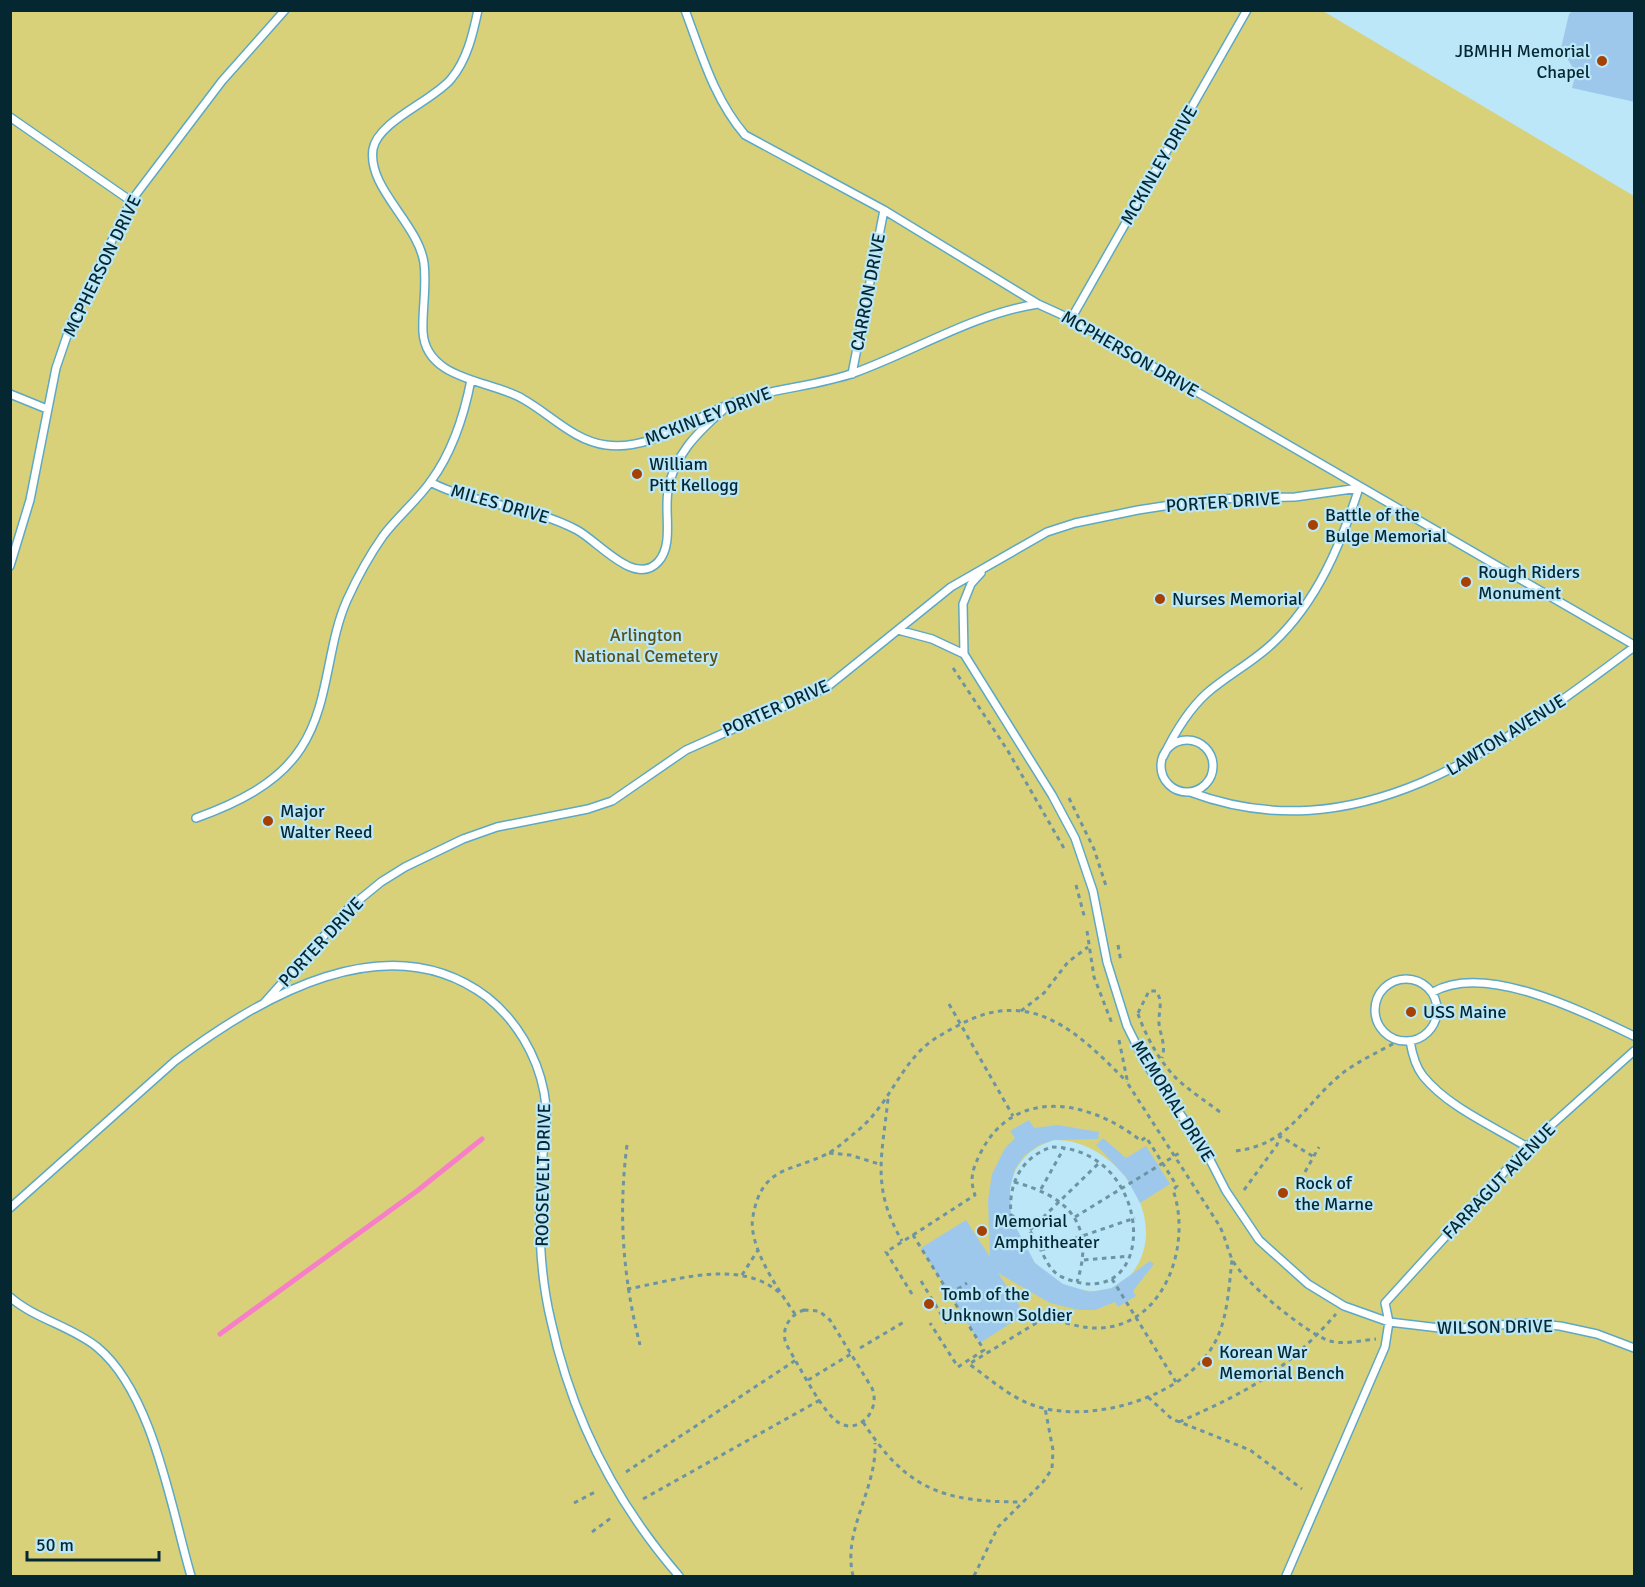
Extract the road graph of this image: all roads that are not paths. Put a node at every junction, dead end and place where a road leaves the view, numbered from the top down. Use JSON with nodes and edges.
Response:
{"nodes":[{"id":1,"x":285,"y":10,"type":"edge"},
{"id":2,"x":478,"y":10,"type":"edge"},
{"id":3,"x":685,"y":10,"type":"edge"},
{"id":4,"x":1247,"y":10,"type":"edge"},
{"id":5,"x":10,"y":117,"type":"edge"},
{"id":6,"x":131,"y":201,"type":"junction"},
{"id":7,"x":884,"y":210,"type":"junction"},
{"id":8,"x":1038,"y":304,"type":"junction"},
{"id":9,"x":1071,"y":319,"type":"junction"},
{"id":10,"x":852,"y":374,"type":"junction"},
{"id":11,"x":471,"y":380,"type":"junction"},
{"id":12,"x":10,"y":394,"type":"edge"},
{"id":13,"x":730,"y":404,"type":"junction"},
{"id":14,"x":47,"y":409,"type":"junction"},
{"id":15,"x":430,"y":482,"type":"junction"},
{"id":16,"x":1359,"y":488,"type":"junction"},
{"id":17,"x":10,"y":566,"type":"edge"},
{"id":18,"x":986,"y":567,"type":"junction"},
{"id":19,"x":898,"y":630,"type":"junction"},
{"id":20,"x":1635,"y":646,"type":"edge"},
{"id":21,"x":964,"y":654,"type":"junction"},
{"id":22,"x":1162,"y":756,"type":"junction"},
{"id":23,"x":1190,"y":792,"type":"junction"},
{"id":24,"x":196,"y":818,"type":"dead end"},
{"id":25,"x":1433,"y":992,"type":"junction"},
{"id":26,"x":264,"y":1003,"type":"junction"},
{"id":27,"x":1635,"y":1036,"type":"edge"},
{"id":28,"x":1410,"y":1041,"type":"junction"},
{"id":29,"x":1635,"y":1051,"type":"edge"},
{"id":30,"x":1527,"y":1147,"type":"junction"},
{"id":31,"x":10,"y":1208,"type":"edge"},
{"id":32,"x":10,"y":1297,"type":"edge"},
{"id":33,"x":1389,"y":1322,"type":"junction"},
{"id":34,"x":1635,"y":1348,"type":"edge"},
{"id":35,"x":191,"y":1576,"type":"edge"},
{"id":36,"x":679,"y":1576,"type":"edge"},
{"id":37,"x":1286,"y":1576,"type":"edge"}],
"edges":[{"from":1,"to":6,"type":"lane","name":"MCPHERSON DRIVE"},
{"from":2,"to":11,"type":"lane","name":"MCKINLEY DRIVE"},
{"from":3,"to":7,"type":"lane","name":"MCPHERSON DRIVE"},
{"from":4,"to":9,"type":"lane","name":"MCKINLEY DRIVE"},
{"from":5,"to":6,"type":"lane"},
{"from":6,"to":14,"type":"lane","name":"MCPHERSON DRIVE"},
{"from":7,"to":8,"type":"lane","name":"MCPHERSON DRIVE"},
{"from":7,"to":10,"type":"lane","name":"CARRON DRIVE"},
{"from":8,"to":9,"type":"lane","name":"MCPHERSON DRIVE"},
{"from":8,"to":10,"type":"lane","name":"MCKINLEY DRIVE"},
{"from":9,"to":16,"type":"lane","name":"MCPHERSON DRIVE"},
{"from":10,"to":13,"type":"lane","name":"MCKINLEY DRIVE"},
{"from":11,"to":13,"type":"lane","name":"MCKINLEY DRIVE"},
{"from":11,"to":15,"type":"lane","name":"MILES DRIVE"},
{"from":12,"to":14,"type":"lane"},
{"from":13,"to":15,"type":"lane","name":"MILES DRIVE"},
{"from":14,"to":17,"type":"lane","name":"MCPHERSON DRIVE"},
{"from":15,"to":24,"type":"lane","name":"MILES DRIVE"},
{"from":16,"to":18,"type":"lane","name":"PORTER DRIVE"},
{"from":16,"to":20,"type":"lane","name":"MCPHERSON DRIVE"},
{"from":16,"to":22,"type":"lane"},
{"from":18,"to":19,"type":"lane","name":"PORTER DRIVE"},
{"from":18,"to":21,"type":"lane"},
{"from":19,"to":21,"type":"lane"},
{"from":19,"to":26,"type":"lane","name":"PORTER DRIVE"},
{"from":20,"to":23,"type":"lane","name":"LAWTON AVENUE"},
{"from":21,"to":33,"type":"lane","name":"MEMORIAL DRIVE"},
{"from":22,"to":23,"type":"lane","name":"LAWTON AVENUE"},
{"from":22,"to":23,"type":"lane"},
{"from":25,"to":27,"type":"lane"},
{"from":25,"to":28,"type":"lane"},
{"from":25,"to":28,"type":"lane"},
{"from":26,"to":31,"type":"lane","name":"ROOSEVELT DRIVE"},
{"from":26,"to":36,"type":"lane","name":"ROOSEVELT DRIVE"},
{"from":28,"to":30,"type":"lane"},
{"from":29,"to":30,"type":"lane","name":"FARRAGUT AVENUE"},
{"from":30,"to":33,"type":"lane","name":"FARRAGUT AVENUE"},
{"from":32,"to":35,"type":"lane"},
{"from":33,"to":34,"type":"lane","name":"WILSON DRIVE"},
{"from":33,"to":37,"type":"lane"}]}
